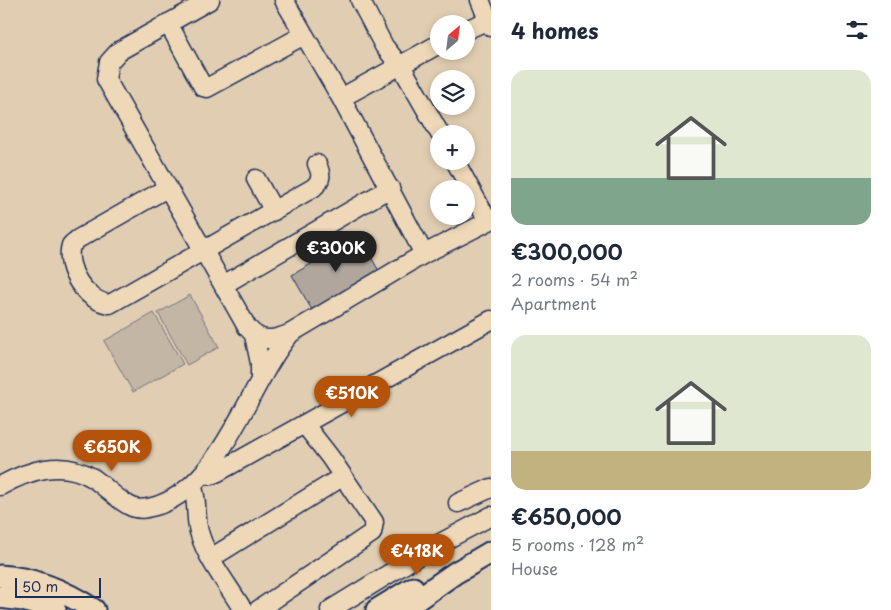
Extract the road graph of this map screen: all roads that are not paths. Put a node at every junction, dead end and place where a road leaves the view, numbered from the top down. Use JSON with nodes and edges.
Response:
{"nodes":[{"id":1,"x":210,"y":0,"type":"edge"},
{"id":2,"x":284,"y":0,"type":"edge"},
{"id":3,"x":360,"y":0,"type":"edge"},
{"id":4,"x":480,"y":0,"type":"edge"},
{"id":5,"x":490,"y":22,"type":"edge"},
{"id":6,"x":168,"y":24,"type":"junction"},
{"id":7,"x":475,"y":27,"type":"edge"},
{"id":8,"x":304,"y":35,"type":"junction"},
{"id":9,"x":430,"y":49,"type":"edge"},
{"id":10,"x":398,"y":66,"type":"junction"},
{"id":11,"x":341,"y":98,"type":"junction"},
{"id":12,"x":435,"y":125,"type":"edge"},
{"id":13,"x":317,"y":164,"type":"dead end"},
{"id":14,"x":460,"y":170,"type":"edge"},
{"id":15,"x":256,"y":179,"type":"dead end"},
{"id":16,"x":167,"y":188,"type":"junction"},
{"id":17,"x":390,"y":188,"type":"junction"},
{"id":18,"x":274,"y":211,"type":"junction"},
{"id":19,"x":490,"y":220,"type":"edge"},
{"id":20,"x":204,"y":252,"type":"junction"},
{"id":21,"x":424,"y":254,"type":"junction"},
{"id":22,"x":223,"y":285,"type":"junction"},
{"id":23,"x":491,"y":320,"type":"edge"},
{"id":24,"x":291,"y":333,"type":"junction"},
{"id":25,"x":254,"y":335,"type":"junction"},
{"id":26,"x":260,"y":381,"type":"junction"},
{"id":27,"x":305,"y":425,"type":"junction"},
{"id":28,"x":342,"y":478,"type":"junction"},
{"id":29,"x":198,"y":480,"type":"junction"},
{"id":30,"x":0,"y":486,"type":"edge"},
{"id":31,"x":491,"y":488,"type":"edge"},
{"id":32,"x":458,"y":503,"type":"dead end"},
{"id":33,"x":491,"y":516,"type":"edge"},
{"id":34,"x":491,"y":552,"type":"edge"},
{"id":35,"x":212,"y":558,"type":"junction"},
{"id":36,"x":455,"y":573,"type":"junction"},
{"id":37,"x":0,"y":576,"type":"edge"},
{"id":38,"x":0,"y":597,"type":"edge"},
{"id":39,"x":55,"y":610,"type":"edge"},
{"id":40,"x":94,"y":610,"type":"edge"},
{"id":41,"x":242,"y":610,"type":"edge"},
{"id":42,"x":258,"y":610,"type":"edge"},
{"id":43,"x":330,"y":610,"type":"edge"},
{"id":44,"x":377,"y":610,"type":"edge"},
{"id":45,"x":402,"y":610,"type":"edge"}],
"edges":[{"from":1,"to":6,"type":"street"},
{"from":2,"to":8,"type":"street"},
{"from":3,"to":10,"type":"street"},
{"from":4,"to":5,"type":"street"},
{"from":5,"to":7,"type":"street"},
{"from":6,"to":8,"type":"street"},
{"from":6,"to":16,"type":"street"},
{"from":8,"to":11,"type":"street"},
{"from":9,"to":10,"type":"street"},
{"from":10,"to":11,"type":"street"},
{"from":10,"to":12,"type":"street"},
{"from":11,"to":17,"type":"street"},
{"from":13,"to":18,"type":"street"},
{"from":14,"to":19,"type":"street"},
{"from":15,"to":18,"type":"street"},
{"from":16,"to":20,"type":"street"},
{"from":16,"to":20,"type":"street"},
{"from":17,"to":21,"type":"street"},
{"from":17,"to":22,"type":"street"},
{"from":18,"to":20,"type":"street"},
{"from":19,"to":21,"type":"street"},
{"from":20,"to":22,"type":"street"},
{"from":21,"to":24,"type":"street"},
{"from":22,"to":25,"type":"street"},
{"from":23,"to":27,"type":"street"},
{"from":24,"to":25,"type":"street"},
{"from":24,"to":26,"type":"street"},
{"from":25,"to":26,"type":"street"},
{"from":26,"to":29,"type":"street"},
{"from":27,"to":28,"type":"street"},
{"from":27,"to":29,"type":"street"},
{"from":28,"to":35,"type":"street"},
{"from":28,"to":42,"type":"street"},
{"from":29,"to":30,"type":"street"},
{"from":29,"to":35,"type":"street"},
{"from":31,"to":32,"type":"street"},
{"from":33,"to":43,"type":"street"},
{"from":34,"to":36,"type":"main road"},
{"from":35,"to":41,"type":"street"},
{"from":36,"to":44,"type":"main road"},
{"from":36,"to":45,"type":"main road"},
{"from":37,"to":40,"type":"main road"},
{"from":38,"to":39,"type":"main road"}]}
